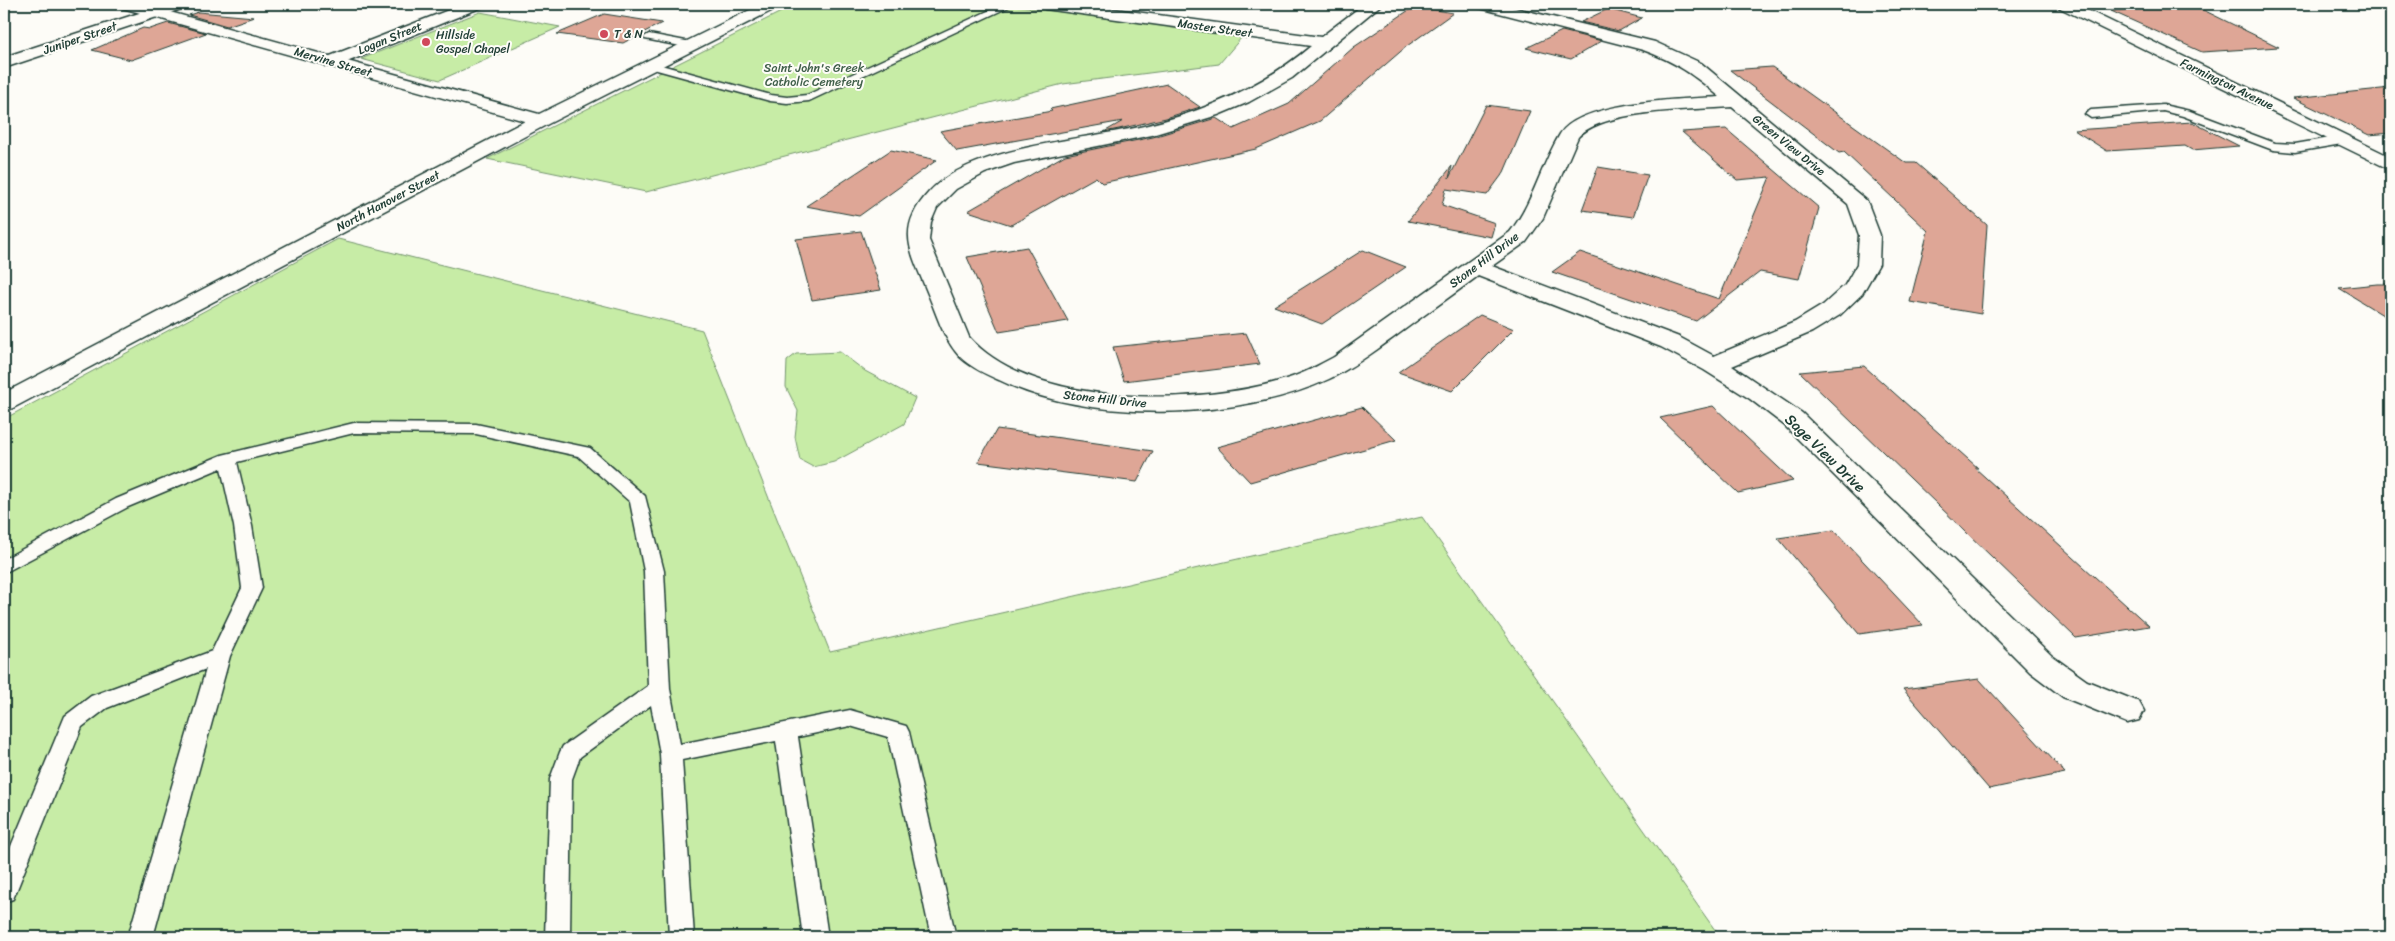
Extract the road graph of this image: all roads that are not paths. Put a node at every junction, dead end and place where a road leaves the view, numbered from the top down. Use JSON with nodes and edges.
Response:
{"nodes":[{"id":1,"x":124,"y":4,"type":"edge"},
{"id":2,"x":182,"y":4,"type":"edge"},
{"id":3,"x":477,"y":4,"type":"edge"},
{"id":4,"x":774,"y":4,"type":"edge"},
{"id":5,"x":1010,"y":4,"type":"edge"},
{"id":6,"x":1055,"y":4,"type":"edge"},
{"id":7,"x":1374,"y":4,"type":"edge"},
{"id":8,"x":1481,"y":4,"type":"edge"},
{"id":9,"x":2063,"y":4,"type":"edge"},
{"id":10,"x":156,"y":12,"type":"junction"},
{"id":11,"x":650,"y":37,"type":"dead end"},
{"id":12,"x":1326,"y":43,"type":"junction"},
{"id":13,"x":691,"y":45,"type":"junction"},
{"id":14,"x":331,"y":62,"type":"junction"},
{"id":15,"x":4,"y":63,"type":"edge"},
{"id":16,"x":650,"y":65,"type":"junction"},
{"id":17,"x":1735,"y":101,"type":"junction"},
{"id":18,"x":2091,"y":114,"type":"dead end"},
{"id":19,"x":542,"y":120,"type":"junction"},
{"id":20,"x":2342,"y":140,"type":"junction"},
{"id":21,"x":2391,"y":164,"type":"edge"},
{"id":22,"x":1475,"y":267,"type":"junction"},
{"id":23,"x":1714,"y":365,"type":"junction"},
{"id":24,"x":4,"y":403,"type":"edge"},
{"id":25,"x":228,"y":459,"type":"junction"},
{"id":26,"x":4,"y":567,"type":"edge"},
{"id":27,"x":220,"y":656,"type":"junction"},
{"id":28,"x":659,"y":689,"type":"junction"},
{"id":29,"x":2127,"y":710,"type":"dead end"},
{"id":30,"x":786,"y":731,"type":"junction"},
{"id":31,"x":671,"y":754,"type":"junction"},
{"id":32,"x":4,"y":892,"type":"edge"},
{"id":33,"x":141,"y":937,"type":"edge"},
{"id":34,"x":556,"y":937,"type":"edge"},
{"id":35,"x":681,"y":937,"type":"edge"},
{"id":36,"x":816,"y":937,"type":"edge"},
{"id":37,"x":944,"y":937,"type":"edge"}],
"edges":[{"from":1,"to":10,"type":"street","name":"Mervine Street"},
{"from":2,"to":10,"type":"street","name":"Juniper Street"},
{"from":3,"to":14,"type":"street","name":"Logan Street"},
{"from":4,"to":13,"type":"street","name":"North Hanover Street"},
{"from":5,"to":16,"type":"lane"},
{"from":6,"to":12,"type":"street","name":"Master Street"},
{"from":7,"to":12,"type":"street","name":"Stone Hill Drive"},
{"from":8,"to":17,"type":"street","name":"Green View Drive"},
{"from":9,"to":20,"type":"street","name":"Farmington Avenue"},
{"from":10,"to":14,"type":"street","name":"Mervine Street"},
{"from":10,"to":15,"type":"street","name":"Juniper Street"},
{"from":11,"to":13,"type":"lane"},
{"from":12,"to":22,"type":"street","name":"Stone Hill Drive"},
{"from":13,"to":16,"type":"street","name":"North Hanover Street"},
{"from":14,"to":19,"type":"street","name":"Mervine Street"},
{"from":16,"to":19,"type":"street","name":"North Hanover Street"},
{"from":17,"to":22,"type":"street","name":"Stone Hill Drive"},
{"from":17,"to":23,"type":"street","name":"Green View Drive"},
{"from":18,"to":20,"type":"lane"},
{"from":19,"to":24,"type":"street","name":"North Hanover Street"},
{"from":20,"to":21,"type":"street","name":"Farmington Avenue"},
{"from":22,"to":23,"type":"street","name":"Sage View Drive"},
{"from":23,"to":29,"type":"street","name":"Sage View Drive"},
{"from":25,"to":26,"type":"lane"},
{"from":25,"to":27,"type":"lane"},
{"from":25,"to":28,"type":"lane"},
{"from":27,"to":32,"type":"lane"},
{"from":27,"to":33,"type":"lane"},
{"from":28,"to":31,"type":"lane"},
{"from":28,"to":34,"type":"lane"},
{"from":30,"to":31,"type":"lane"},
{"from":30,"to":36,"type":"lane"},
{"from":30,"to":37,"type":"lane"},
{"from":31,"to":35,"type":"lane"}]}
